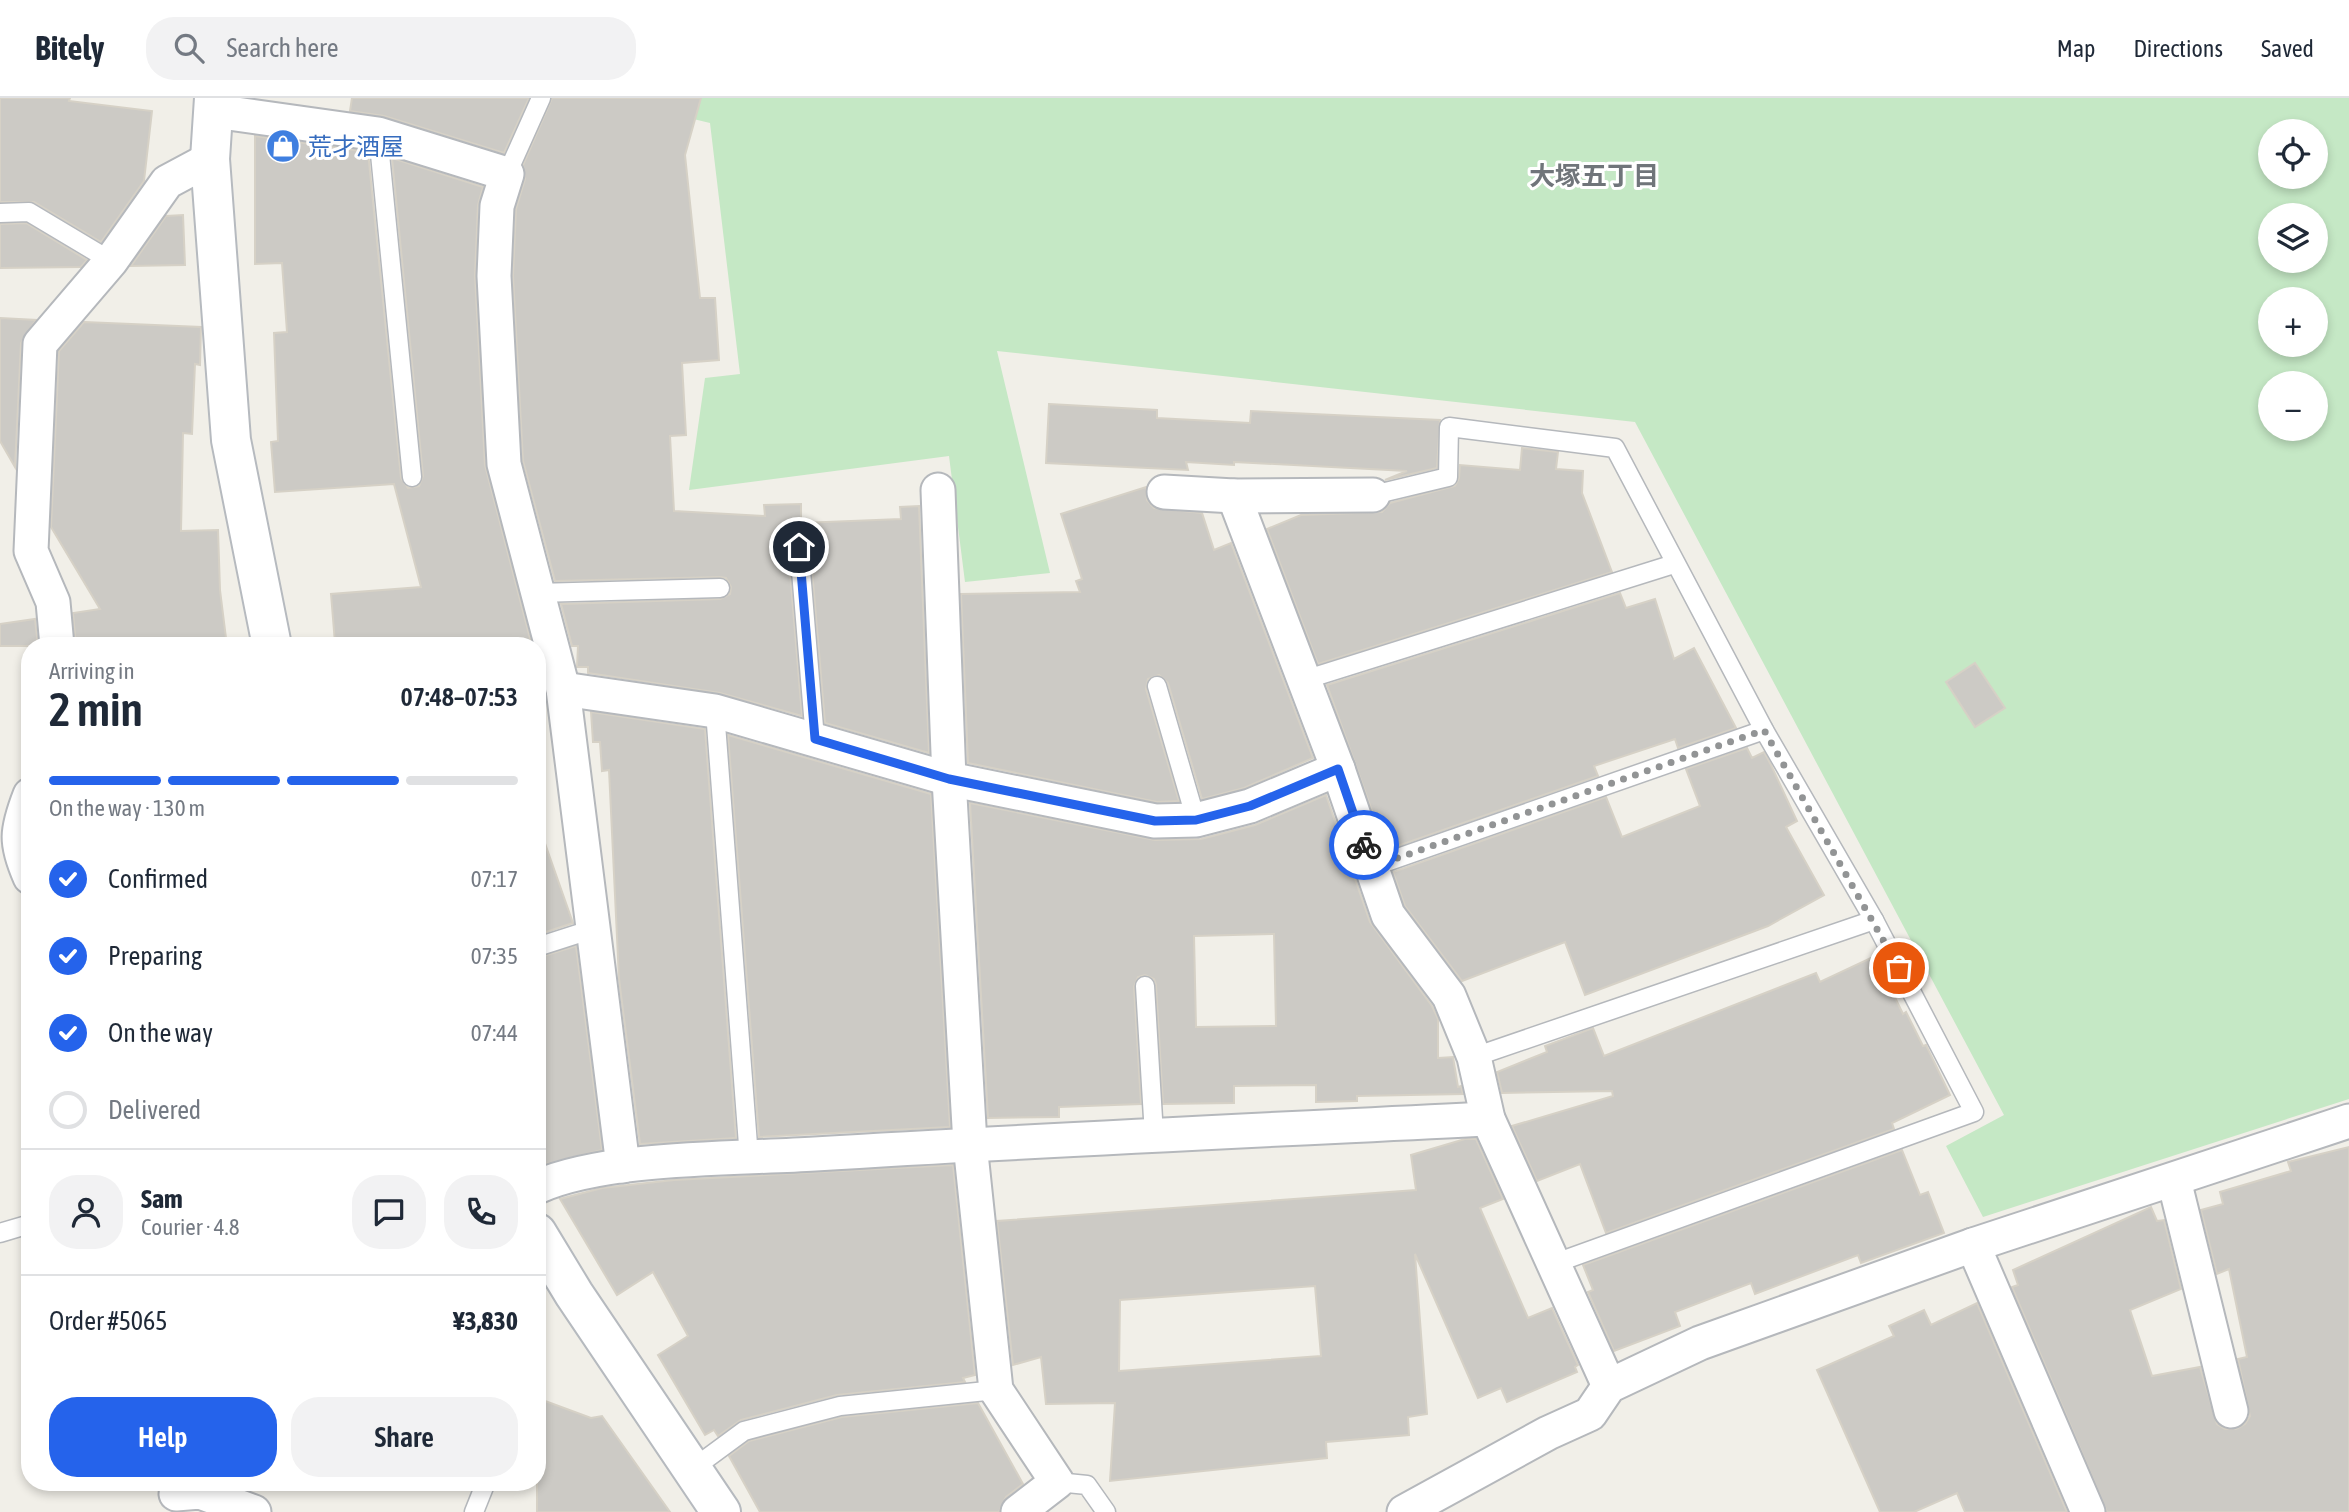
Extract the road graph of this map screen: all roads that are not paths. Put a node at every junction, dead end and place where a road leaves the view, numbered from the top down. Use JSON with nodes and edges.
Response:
{"nodes":[{"id":1,"x":541,"y":98,"type":"edge"},
{"id":2,"x":214,"y":104,"type":"edge"},
{"id":3,"x":378,"y":134,"type":"junction"},
{"id":4,"x":211,"y":159,"type":"junction"},
{"id":5,"x":507,"y":174,"type":"junction"},
{"id":6,"x":0,"y":213,"type":"edge"},
{"id":7,"x":110,"y":261,"type":"junction"},
{"id":8,"x":412,"y":477,"type":"dead end"},
{"id":9,"x":938,"y":490,"type":"dead end"},
{"id":10,"x":1164,"y":492,"type":"dead end"},
{"id":11,"x":1373,"y":495,"type":"joint"},
{"id":12,"x":1234,"y":496,"type":"junction"},
{"id":13,"x":799,"y":547,"type":"dead end"},
{"id":14,"x":1674,"y":564,"type":"junction"},
{"id":15,"x":720,"y":588,"type":"dead end"},
{"id":16,"x":537,"y":593,"type":"junction"},
{"id":17,"x":56,"y":637,"type":"edge"},
{"id":18,"x":270,"y":637,"type":"edge"},
{"id":19,"x":1304,"y":680,"type":"junction"},
{"id":20,"x":1157,"y":686,"type":"dead end"},
{"id":21,"x":563,"y":689,"type":"junction"},
{"id":22,"x":715,"y":711,"type":"junction"},
{"id":23,"x":1764,"y":730,"type":"junction"},
{"id":24,"x":815,"y":739,"type":"junction"},
{"id":25,"x":1338,"y":769,"type":"junction"},
{"id":26,"x":949,"y":779,"type":"junction"},
{"id":27,"x":1196,"y":820,"type":"junction"},
{"id":28,"x":21,"y":824,"type":"edge"},
{"id":29,"x":21,"y":856,"type":"edge"},
{"id":30,"x":1372,"y":867,"type":"junction"},
{"id":31,"x":1874,"y":920,"type":"junction"},
{"id":32,"x":593,"y":929,"type":"junction"},
{"id":33,"x":546,"y":944,"type":"edge"},
{"id":34,"x":1145,"y":986,"type":"dead end"},
{"id":35,"x":1474,"y":1057,"type":"junction"},
{"id":36,"x":1488,"y":1119,"type":"junction"},
{"id":37,"x":2349,"y":1121,"type":"edge"},
{"id":38,"x":1154,"y":1135,"type":"junction"},
{"id":39,"x":970,"y":1144,"type":"junction"},
{"id":40,"x":749,"y":1158,"type":"junction"},
{"id":41,"x":623,"y":1166,"type":"junction"},
{"id":42,"x":2174,"y":1180,"type":"junction"},
{"id":43,"x":546,"y":1183,"type":"edge"},
{"id":44,"x":21,"y":1227,"type":"edge"},
{"id":45,"x":0,"y":1233,"type":"edge"},
{"id":46,"x":1973,"y":1245,"type":"junction"},
{"id":47,"x":546,"y":1248,"type":"edge"},
{"id":48,"x":1553,"y":1264,"type":"junction"},
{"id":49,"x":1609,"y":1386,"type":"junction"},
{"id":50,"x":996,"y":1390,"type":"junction"},
{"id":51,"x":2231,"y":1411,"type":"dead end"},
{"id":52,"x":691,"y":1470,"type":"junction"},
{"id":53,"x":1057,"y":1482,"type":"junction"},
{"id":54,"x":482,"y":1491,"type":"edge"},
{"id":55,"x":175,"y":1500,"type":"edge"},
{"id":56,"x":254,"y":1512,"type":"edge"},
{"id":57,"x":474,"y":1512,"type":"edge"},
{"id":58,"x":721,"y":1512,"type":"edge"},
{"id":59,"x":1018,"y":1512,"type":"edge"},
{"id":60,"x":1106,"y":1512,"type":"edge"},
{"id":61,"x":1404,"y":1512,"type":"edge"},
{"id":62,"x":2088,"y":1512,"type":"edge"}],
"edges":[{"from":1,"to":5,"type":"lane"},
{"from":2,"to":3,"type":"street"},
{"from":2,"to":4,"type":"street"},
{"from":3,"to":5,"type":"street"},
{"from":3,"to":8,"type":"lane"},
{"from":4,"to":7,"type":"street"},
{"from":4,"to":18,"type":"street"},
{"from":5,"to":16,"type":"street"},
{"from":6,"to":7,"type":"lane"},
{"from":7,"to":17,"type":"street"},
{"from":9,"to":26,"type":"street"},
{"from":10,"to":12,"type":"street"},
{"from":11,"to":12,"type":"street"},
{"from":11,"to":14,"type":"lane"},
{"from":12,"to":19,"type":"street"},
{"from":13,"to":24,"type":"lane"},
{"from":14,"to":19,"type":"lane"},
{"from":14,"to":23,"type":"lane"},
{"from":15,"to":16,"type":"lane"},
{"from":16,"to":21,"type":"street"},
{"from":19,"to":25,"type":"street"},
{"from":20,"to":27,"type":"lane"},
{"from":21,"to":22,"type":"street"},
{"from":21,"to":32,"type":"street"},
{"from":22,"to":24,"type":"street"},
{"from":22,"to":40,"type":"lane"},
{"from":23,"to":30,"type":"lane"},
{"from":23,"to":31,"type":"lane"},
{"from":24,"to":26,"type":"street"},
{"from":25,"to":27,"type":"street"},
{"from":25,"to":30,"type":"street"},
{"from":26,"to":27,"type":"street"},
{"from":26,"to":39,"type":"street"},
{"from":28,"to":29,"type":"street"},
{"from":30,"to":35,"type":"street"},
{"from":31,"to":35,"type":"lane"},
{"from":31,"to":48,"type":"lane"},
{"from":32,"to":33,"type":"lane"},
{"from":32,"to":41,"type":"street"},
{"from":34,"to":38,"type":"lane"},
{"from":35,"to":36,"type":"street"},
{"from":36,"to":38,"type":"street"},
{"from":36,"to":48,"type":"street"},
{"from":37,"to":42,"type":"street"},
{"from":38,"to":39,"type":"street"},
{"from":39,"to":40,"type":"street"},
{"from":39,"to":50,"type":"street"},
{"from":40,"to":41,"type":"street"},
{"from":41,"to":43,"type":"street"},
{"from":42,"to":46,"type":"street"},
{"from":42,"to":51,"type":"street"},
{"from":44,"to":45,"type":"lane"},
{"from":46,"to":49,"type":"street"},
{"from":46,"to":62,"type":"street"},
{"from":47,"to":52,"type":"street"},
{"from":48,"to":49,"type":"street"},
{"from":49,"to":61,"type":"street"},
{"from":50,"to":52,"type":"lane"},
{"from":50,"to":53,"type":"street"},
{"from":52,"to":58,"type":"street"},
{"from":53,"to":59,"type":"street"},
{"from":53,"to":60,"type":"lane"},
{"from":54,"to":57,"type":"lane"},
{"from":55,"to":56,"type":"street"}]}
